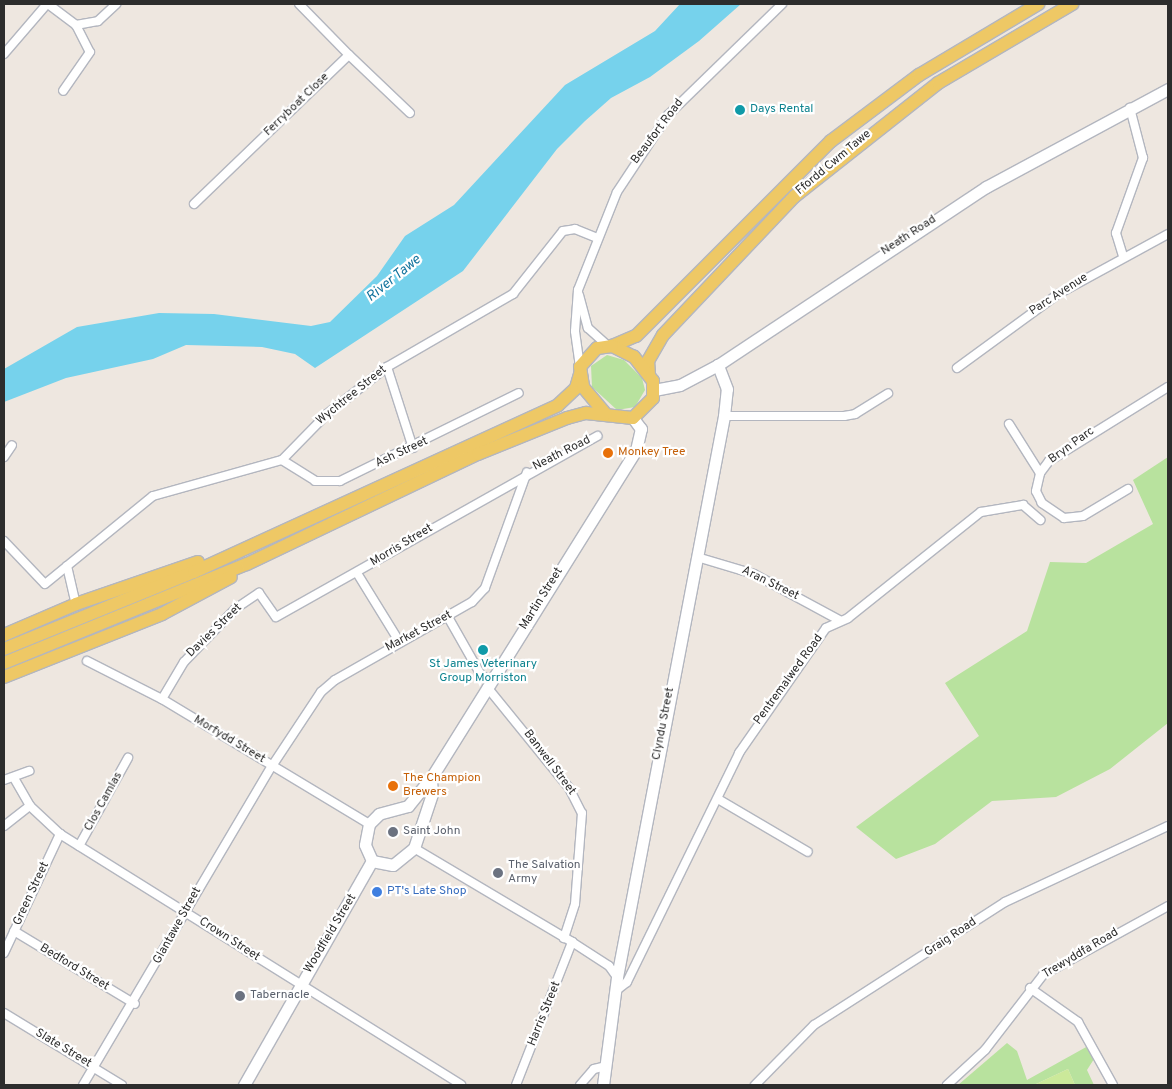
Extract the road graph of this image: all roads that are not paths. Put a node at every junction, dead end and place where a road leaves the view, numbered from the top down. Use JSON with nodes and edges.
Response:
{"nodes":[{"id":1,"x":47,"y":4,"type":"edge"},
{"id":2,"x":116,"y":4,"type":"edge"},
{"id":3,"x":299,"y":4,"type":"edge"},
{"id":4,"x":782,"y":4,"type":"edge"},
{"id":5,"x":1038,"y":4,"type":"edge"},
{"id":6,"x":1072,"y":4,"type":"edge"},
{"id":7,"x":76,"y":25,"type":"junction"},
{"id":8,"x":4,"y":54,"type":"edge"},
{"id":9,"x":349,"y":55,"type":"junction"},
{"id":10,"x":1168,"y":89,"type":"edge"},
{"id":11,"x":63,"y":91,"type":"dead end"},
{"id":12,"x":1130,"y":108,"type":"junction"},
{"id":13,"x":410,"y":113,"type":"dead end"},
{"id":14,"x":194,"y":204,"type":"dead end"},
{"id":15,"x":1168,"y":234,"type":"edge"},
{"id":16,"x":597,"y":238,"type":"junction"},
{"id":17,"x":1123,"y":256,"type":"junction"},
{"id":18,"x":578,"y":290,"type":"junction"},
{"id":19,"x":610,"y":346,"type":"junction"},
{"id":20,"x":718,"y":365,"type":"junction"},
{"id":21,"x":386,"y":367,"type":"junction"},
{"id":22,"x":957,"y":368,"type":"dead end"},
{"id":23,"x":580,"y":370,"type":"junction"},
{"id":24,"x":649,"y":375,"type":"junction"},
{"id":25,"x":1168,"y":387,"type":"edge"},
{"id":26,"x":654,"y":390,"type":"junction"},
{"id":27,"x":519,"y":393,"type":"dead end"},
{"id":28,"x":888,"y":393,"type":"dead end"},
{"id":29,"x":606,"y":414,"type":"junction"},
{"id":30,"x":724,"y":416,"type":"junction"},
{"id":31,"x":633,"y":418,"type":"junction"},
{"id":32,"x":1009,"y":424,"type":"dead end"},
{"id":33,"x":597,"y":436,"type":"dead end"},
{"id":34,"x":12,"y":445,"type":"dead end"},
{"id":35,"x":413,"y":448,"type":"junction"},
{"id":36,"x":4,"y":458,"type":"edge"},
{"id":37,"x":282,"y":460,"type":"junction"},
{"id":38,"x":527,"y":472,"type":"junction"},
{"id":39,"x":1040,"y":473,"type":"junction"},
{"id":40,"x":1128,"y":488,"type":"dead end"},
{"id":41,"x":1040,"y":520,"type":"dead end"},
{"id":42,"x":4,"y":541,"type":"edge"},
{"id":43,"x":245,"y":548,"type":"junction"},
{"id":44,"x":697,"y":557,"type":"junction"},
{"id":45,"x":247,"y":564,"type":"junction"},
{"id":46,"x":67,"y":566,"type":"junction"},
{"id":47,"x":357,"y":573,"type":"junction"},
{"id":48,"x":76,"y":604,"type":"junction"},
{"id":49,"x":276,"y":617,"type":"joint"},
{"id":50,"x":448,"y":617,"type":"junction"},
{"id":51,"x":839,"y":620,"type":"junction"},
{"id":52,"x":4,"y":635,"type":"edge"},
{"id":53,"x":399,"y":642,"type":"junction"},
{"id":54,"x":4,"y":649,"type":"edge"},
{"id":55,"x":87,"y":661,"type":"dead end"},
{"id":56,"x":4,"y":663,"type":"edge"},
{"id":57,"x":4,"y":677,"type":"edge"},
{"id":58,"x":489,"y":684,"type":"junction"},
{"id":59,"x":162,"y":699,"type":"junction"},
{"id":60,"x":128,"y":758,"type":"dead end"},
{"id":61,"x":272,"y":766,"type":"junction"},
{"id":62,"x":29,"y":771,"type":"dead end"},
{"id":63,"x":14,"y":778,"type":"junction"},
{"id":64,"x":431,"y":778,"type":"junction"},
{"id":65,"x":4,"y":780,"type":"edge"},
{"id":66,"x":718,"y":799,"type":"junction"},
{"id":67,"x":30,"y":806,"type":"junction"},
{"id":68,"x":408,"y":806,"type":"junction"},
{"id":69,"x":420,"y":818,"type":"junction"},
{"id":70,"x":370,"y":824,"type":"junction"},
{"id":71,"x":4,"y":826,"type":"edge"},
{"id":72,"x":1168,"y":826,"type":"edge"},
{"id":73,"x":60,"y":834,"type":"junction"},
{"id":74,"x":79,"y":846,"type":"junction"},
{"id":75,"x":414,"y":848,"type":"junction"},
{"id":76,"x":808,"y":852,"type":"dead end"},
{"id":77,"x":372,"y":860,"type":"junction"},
{"id":78,"x":1168,"y":906,"type":"edge"},
{"id":79,"x":185,"y":911,"type":"junction"},
{"id":80,"x":14,"y":931,"type":"junction"},
{"id":81,"x":564,"y":938,"type":"junction"},
{"id":82,"x":572,"y":942,"type":"junction"},
{"id":83,"x":4,"y":954,"type":"edge"},
{"id":84,"x":617,"y":983,"type":"junction"},
{"id":85,"x":300,"y":986,"type":"junction"},
{"id":86,"x":1030,"y":988,"type":"junction"},
{"id":87,"x":135,"y":1004,"type":"junction"},
{"id":88,"x":4,"y":1014,"type":"edge"},
{"id":89,"x":606,"y":1066,"type":"junction"},
{"id":90,"x":94,"y":1068,"type":"junction"},
{"id":91,"x":83,"y":1085,"type":"edge"},
{"id":92,"x":122,"y":1085,"type":"edge"},
{"id":93,"x":244,"y":1085,"type":"edge"},
{"id":94,"x":461,"y":1085,"type":"edge"},
{"id":95,"x":516,"y":1085,"type":"edge"},
{"id":96,"x":580,"y":1085,"type":"edge"},
{"id":97,"x":603,"y":1085,"type":"edge"},
{"id":98,"x":756,"y":1085,"type":"edge"},
{"id":99,"x":947,"y":1085,"type":"edge"},
{"id":100,"x":1113,"y":1085,"type":"edge"}],
"edges":[{"from":1,"to":7,"type":"street"},
{"from":1,"to":8,"type":"street"},
{"from":2,"to":7,"type":"street"},
{"from":3,"to":9,"type":"street"},
{"from":4,"to":16,"type":"street","name":"Beaufort Road"},
{"from":5,"to":19,"type":"main road","name":"Ffordd Cwm Tawe"},
{"from":6,"to":24,"type":"main road","name":"Ffordd Cwm Tawe"},
{"from":7,"to":11,"type":"street"},
{"from":9,"to":13,"type":"street"},
{"from":9,"to":14,"type":"street","name":"Ferryboat Close"},
{"from":10,"to":12,"type":"main road","name":"Neath Road"},
{"from":12,"to":17,"type":"street"},
{"from":12,"to":20,"type":"main road","name":"Neath Road"},
{"from":15,"to":17,"type":"street","name":"Parc Avenue"},
{"from":16,"to":18,"type":"street","name":"Beaufort Road"},
{"from":16,"to":21,"type":"street","name":"Wychtree Street"},
{"from":17,"to":22,"type":"street","name":"Parc Avenue"},
{"from":18,"to":19,"type":"street"},
{"from":18,"to":23,"type":"street","name":"Beaufort Road"},
{"from":19,"to":23,"type":"main road"},
{"from":19,"to":24,"type":"main road"},
{"from":20,"to":26,"type":"main road","name":"Neath Road"},
{"from":20,"to":30,"type":"main road","name":"Clyndu Street"},
{"from":21,"to":35,"type":"street"},
{"from":21,"to":37,"type":"street","name":"Wychtree Street"},
{"from":23,"to":29,"type":"main road"},
{"from":23,"to":43,"type":"main road"},
{"from":24,"to":26,"type":"main road"},
{"from":25,"to":39,"type":"street","name":"Bryn Parc"},
{"from":26,"to":31,"type":"main road"},
{"from":27,"to":35,"type":"street","name":"Ash Street"},
{"from":28,"to":30,"type":"street"},
{"from":29,"to":31,"type":"main road"},
{"from":29,"to":45,"type":"main road"},
{"from":30,"to":44,"type":"main road","name":"Clyndu Street"},
{"from":31,"to":58,"type":"main road","name":"Martin Street"},
{"from":32,"to":39,"type":"street"},
{"from":33,"to":38,"type":"street","name":"Neath Road"},
{"from":34,"to":36,"type":"street"},
{"from":35,"to":37,"type":"street","name":"Ash Street"},
{"from":37,"to":46,"type":"street"},
{"from":38,"to":47,"type":"street","name":"Morris Street"},
{"from":38,"to":50,"type":"street","name":"Market Street"},
{"from":39,"to":40,"type":"street","name":"Bryn Parc"},
{"from":41,"to":51,"type":"street","name":"Pentremalwed Road"},
{"from":42,"to":46,"type":"street"},
{"from":43,"to":48,"type":"main road"},
{"from":43,"to":54,"type":"main road"},
{"from":44,"to":51,"type":"street","name":"Aran Street"},
{"from":44,"to":84,"type":"main road","name":"Clyndu Street"},
{"from":45,"to":56,"type":"main road"},
{"from":45,"to":57,"type":"main road"},
{"from":46,"to":48,"type":"street"},
{"from":47,"to":49,"type":"street","name":"Morris Street"},
{"from":47,"to":53,"type":"street"},
{"from":48,"to":52,"type":"main road"},
{"from":49,"to":59,"type":"street","name":"Davies Street"},
{"from":50,"to":53,"type":"street","name":"Market Street"},
{"from":50,"to":58,"type":"street","name":"Banwell Street"},
{"from":51,"to":66,"type":"street","name":"Pentremalwed Road"},
{"from":53,"to":61,"type":"street","name":"Market Street"},
{"from":55,"to":59,"type":"street","name":"Morfydd Street"},
{"from":58,"to":64,"type":"main road","name":"Martin Street"},
{"from":58,"to":81,"type":"street","name":"Banwell Street"},
{"from":59,"to":61,"type":"street","name":"Morfydd Street"},
{"from":60,"to":74,"type":"street","name":"Clos Camlas"},
{"from":61,"to":70,"type":"street","name":"Morfydd Street"},
{"from":61,"to":79,"type":"street","name":"Glantawe Street"},
{"from":62,"to":63,"type":"street"},
{"from":63,"to":65,"type":"street"},
{"from":63,"to":67,"type":"street","name":"Crown Street"},
{"from":64,"to":68,"type":"main road","name":"Martin Street"},
{"from":64,"to":69,"type":"main road"},
{"from":66,"to":76,"type":"street"},
{"from":66,"to":84,"type":"street","name":"Pentremalwed Road"},
{"from":67,"to":71,"type":"street"},
{"from":67,"to":73,"type":"street","name":"Crown Street"},
{"from":68,"to":69,"type":"main road"},
{"from":68,"to":70,"type":"main road"},
{"from":69,"to":75,"type":"main road"},
{"from":70,"to":77,"type":"main road"},
{"from":72,"to":98,"type":"street","name":"Graig Road"},
{"from":73,"to":74,"type":"street","name":"Crown Street"},
{"from":73,"to":80,"type":"street","name":"Green Street"},
{"from":74,"to":79,"type":"street","name":"Crown Street"},
{"from":75,"to":77,"type":"main road"},
{"from":75,"to":81,"type":"street"},
{"from":77,"to":85,"type":"main road","name":"Woodfield Street"},
{"from":78,"to":86,"type":"street","name":"Trewyddfa Road"},
{"from":79,"to":85,"type":"street","name":"Crown Street"},
{"from":79,"to":87,"type":"street","name":"Glantawe Street"},
{"from":80,"to":83,"type":"street","name":"Green Street"},
{"from":80,"to":87,"type":"street","name":"Bedford Street"},
{"from":81,"to":82,"type":"street"},
{"from":82,"to":84,"type":"street"},
{"from":82,"to":95,"type":"street","name":"Harris Street"},
{"from":84,"to":89,"type":"main road","name":"Clyndu Street"},
{"from":85,"to":93,"type":"main road","name":"Woodfield Street"},
{"from":85,"to":94,"type":"street","name":"Crown Street"},
{"from":86,"to":99,"type":"street","name":"Trewyddfa Road"},
{"from":86,"to":100,"type":"street"},
{"from":87,"to":90,"type":"street","name":"Glantawe Street"},
{"from":88,"to":90,"type":"street","name":"Slate Street"},
{"from":89,"to":96,"type":"street"},
{"from":89,"to":97,"type":"main road","name":"Clyndu Street"},
{"from":90,"to":91,"type":"street","name":"Glantawe Street"},
{"from":90,"to":92,"type":"street","name":"Slate Street"}]}
